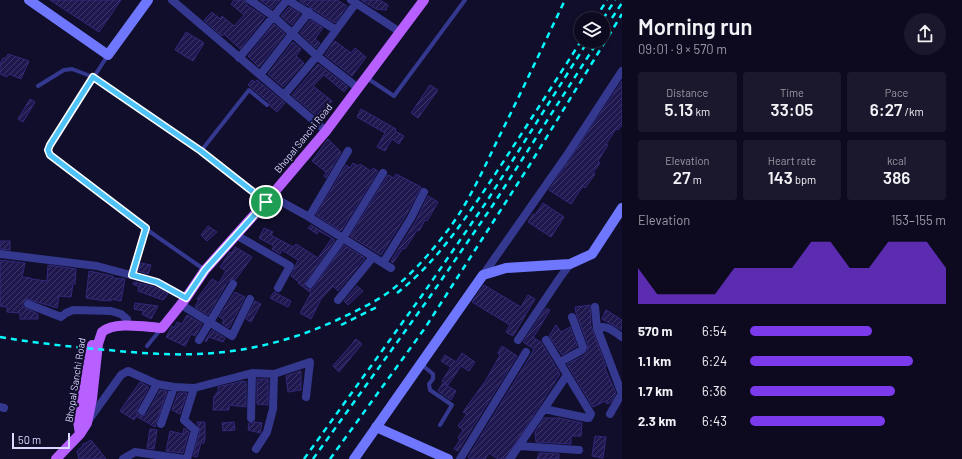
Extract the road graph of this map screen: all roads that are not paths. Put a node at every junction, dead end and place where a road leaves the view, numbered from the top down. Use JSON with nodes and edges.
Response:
{"nodes":[{"id":1,"x":29,"y":0,"type":"edge"},
{"id":2,"x":148,"y":0,"type":"edge"},
{"id":3,"x":172,"y":0,"type":"edge"},
{"id":4,"x":250,"y":0,"type":"edge"},
{"id":5,"x":288,"y":0,"type":"edge"},
{"id":6,"x":424,"y":0,"type":"edge"},
{"id":7,"x":465,"y":0,"type":"edge"},
{"id":8,"x":354,"y":2,"type":"edge"},
{"id":9,"x":308,"y":12,"type":"junction"},
{"id":10,"x":273,"y":16,"type":"junction"},
{"id":11,"x":336,"y":30,"type":"junction"},
{"id":12,"x":400,"y":32,"type":"junction"},
{"id":13,"x":293,"y":33,"type":"junction"},
{"id":14,"x":108,"y":54,"type":"junction"},
{"id":15,"x":317,"y":56,"type":"junction"},
{"id":16,"x":239,"y":58,"type":"junction"},
{"id":17,"x":622,"y":71,"type":"edge"},
{"id":18,"x":260,"y":75,"type":"junction"},
{"id":19,"x":93,"y":77,"type":"junction"},
{"id":20,"x":367,"y":78,"type":"junction"},
{"id":21,"x":38,"y":86,"type":"dead end"},
{"id":22,"x":358,"y":88,"type":"junction"},
{"id":23,"x":284,"y":95,"type":"junction"},
{"id":24,"x":267,"y":105,"type":"dead end"},
{"id":25,"x":326,"y":131,"type":"junction"},
{"id":26,"x":348,"y":150,"type":"dead end"},
{"id":27,"x":201,"y":151,"type":"junction"},
{"id":28,"x":383,"y":173,"type":"dead end"},
{"id":29,"x":424,"y":192,"type":"dead end"},
{"id":30,"x":269,"y":199,"type":"junction"},
{"id":31,"x":622,"y":208,"type":"edge"},
{"id":32,"x":308,"y":217,"type":"junction"},
{"id":33,"x":146,"y":228,"type":"junction"},
{"id":34,"x":236,"y":235,"type":"junction"},
{"id":35,"x":343,"y":238,"type":"junction"},
{"id":36,"x":0,"y":254,"type":"edge"},
{"id":37,"x":373,"y":256,"type":"junction"},
{"id":38,"x":383,"y":263,"type":"junction"},
{"id":39,"x":570,"y":264,"type":"junction"},
{"id":40,"x":391,"y":268,"type":"dead end"},
{"id":41,"x":205,"y":270,"type":"junction"},
{"id":42,"x":132,"y":275,"type":"junction"},
{"id":43,"x":483,"y":275,"type":"junction"},
{"id":44,"x":233,"y":284,"type":"dead end"},
{"id":45,"x":310,"y":284,"type":"dead end"},
{"id":46,"x":278,"y":288,"type":"dead end"},
{"id":47,"x":250,"y":299,"type":"dead end"},
{"id":48,"x":338,"y":300,"type":"dead end"},
{"id":49,"x":183,"y":301,"type":"junction"},
{"id":50,"x":28,"y":304,"type":"dead end"},
{"id":51,"x":595,"y":307,"type":"dead end"},
{"id":52,"x":572,"y":317,"type":"dead end"},
{"id":53,"x":127,"y":319,"type":"junction"},
{"id":54,"x":210,"y":322,"type":"junction"},
{"id":55,"x":164,"y":326,"type":"junction"},
{"id":56,"x":597,"y":328,"type":"junction"},
{"id":57,"x":622,"y":337,"type":"edge"},
{"id":58,"x":199,"y":340,"type":"dead end"},
{"id":59,"x":518,"y":340,"type":"dead end"},
{"id":60,"x":546,"y":340,"type":"dead end"},
{"id":61,"x":147,"y":346,"type":"dead end"},
{"id":62,"x":526,"y":352,"type":"dead end"},
{"id":63,"x":560,"y":362,"type":"junction"},
{"id":64,"x":420,"y":364,"type":"junction"},
{"id":65,"x":252,"y":373,"type":"junction"},
{"id":66,"x":274,"y":374,"type":"junction"},
{"id":67,"x":567,"y":375,"type":"junction"},
{"id":68,"x":157,"y":384,"type":"junction"},
{"id":69,"x":174,"y":387,"type":"junction"},
{"id":70,"x":194,"y":388,"type":"junction"},
{"id":71,"x":622,"y":393,"type":"edge"},
{"id":72,"x":306,"y":397,"type":"dead end"},
{"id":73,"x":544,"y":409,"type":"junction"},
{"id":74,"x":142,"y":411,"type":"dead end"},
{"id":75,"x":610,"y":414,"type":"dead end"},
{"id":76,"x":251,"y":418,"type":"dead end"},
{"id":77,"x":82,"y":422,"type":"junction"},
{"id":78,"x":161,"y":424,"type":"dead end"},
{"id":79,"x":440,"y":425,"type":"dead end"},
{"id":80,"x":376,"y":426,"type":"junction"},
{"id":81,"x":519,"y":446,"type":"junction"},
{"id":82,"x":256,"y":449,"type":"dead end"},
{"id":83,"x":579,"y":450,"type":"dead end"},
{"id":84,"x":56,"y":459,"type":"edge"},
{"id":85,"x":123,"y":459,"type":"edge"},
{"id":86,"x":186,"y":459,"type":"edge"},
{"id":87,"x":354,"y":459,"type":"edge"},
{"id":88,"x":448,"y":459,"type":"edge"},
{"id":89,"x":460,"y":459,"type":"edge"},
{"id":90,"x":510,"y":459,"type":"edge"}],
"edges":[{"from":1,"to":14,"type":"street"},
{"from":2,"to":14,"type":"street"},
{"from":3,"to":16,"type":"street"},
{"from":4,"to":10,"type":"street"},
{"from":5,"to":9,"type":"street"},
{"from":5,"to":10,"type":"street"},
{"from":6,"to":12,"type":"main road","name":"Bhopal Sanchi Road"},
{"from":7,"to":20,"type":"lane"},
{"from":8,"to":11,"type":"street"},
{"from":8,"to":12,"type":"street"},
{"from":9,"to":11,"type":"street"},
{"from":9,"to":13,"type":"street"},
{"from":10,"to":13,"type":"street"},
{"from":10,"to":16,"type":"street"},
{"from":11,"to":15,"type":"street"},
{"from":12,"to":20,"type":"main road","name":"Bhopal Sanchi Road"},
{"from":13,"to":15,"type":"street"},
{"from":13,"to":18,"type":"street"},
{"from":14,"to":19,"type":"lane"},
{"from":15,"to":22,"type":"street"},
{"from":15,"to":23,"type":"street"},
{"from":16,"to":18,"type":"street"},
{"from":17,"to":43,"type":"street"},
{"from":18,"to":23,"type":"street"},
{"from":19,"to":21,"type":"lane"},
{"from":19,"to":27,"type":"lane"},
{"from":19,"to":33,"type":"lane"},
{"from":20,"to":22,"type":"main road","name":"Bhopal Sanchi Road"},
{"from":22,"to":25,"type":"main road","name":"Bhopal Sanchi Road"},
{"from":23,"to":25,"type":"street"},
{"from":24,"to":27,"type":"lane"},
{"from":25,"to":30,"type":"main road","name":"Bhopal Sanchi Road"},
{"from":26,"to":32,"type":"street"},
{"from":27,"to":30,"type":"lane"},
{"from":28,"to":35,"type":"street"},
{"from":29,"to":38,"type":"street"},
{"from":30,"to":32,"type":"street"},
{"from":30,"to":34,"type":"main road","name":"Bhopal Sanchi Road"},
{"from":31,"to":39,"type":"street"},
{"from":32,"to":35,"type":"street"},
{"from":33,"to":41,"type":"lane"},
{"from":33,"to":42,"type":"lane"},
{"from":34,"to":41,"type":"main road","name":"Bhopal Sanchi Road"},
{"from":34,"to":46,"type":"street"},
{"from":35,"to":37,"type":"street"},
{"from":35,"to":45,"type":"street"},
{"from":36,"to":42,"type":"street"},
{"from":37,"to":38,"type":"street"},
{"from":37,"to":48,"type":"street"},
{"from":38,"to":40,"type":"street"},
{"from":39,"to":43,"type":"street"},
{"from":39,"to":59,"type":"street"},
{"from":41,"to":49,"type":"main road","name":"Bhopal Sanchi Road"},
{"from":42,"to":49,"type":"street"},
{"from":43,"to":64,"type":"street"},
{"from":44,"to":54,"type":"street"},
{"from":47,"to":54,"type":"street"},
{"from":49,"to":54,"type":"street"},
{"from":49,"to":55,"type":"main road","name":"Bhopal Sanchi Road"},
{"from":50,"to":53,"type":"street"},
{"from":51,"to":56,"type":"street"},
{"from":52,"to":63,"type":"street"},
{"from":53,"to":55,"type":"main road","name":"Bhopal Sanchi Road"},
{"from":53,"to":77,"type":"main road","name":"Bhopal Sanchi Road"},
{"from":54,"to":58,"type":"street"},
{"from":55,"to":61,"type":"lane"},
{"from":55,"to":77,"type":"main road"},
{"from":56,"to":57,"type":"street"},
{"from":56,"to":71,"type":"street"},
{"from":60,"to":63,"type":"street"},
{"from":62,"to":89,"type":"street"},
{"from":63,"to":67,"type":"street"},
{"from":64,"to":79,"type":"lane"},
{"from":64,"to":80,"type":"street"},
{"from":65,"to":66,"type":"street"},
{"from":65,"to":70,"type":"street"},
{"from":65,"to":76,"type":"street"},
{"from":66,"to":72,"type":"street"},
{"from":66,"to":82,"type":"street"},
{"from":67,"to":73,"type":"street"},
{"from":67,"to":73,"type":"street"},
{"from":68,"to":69,"type":"street"},
{"from":68,"to":74,"type":"street"},
{"from":68,"to":77,"type":"street"},
{"from":69,"to":70,"type":"street"},
{"from":69,"to":78,"type":"street"},
{"from":70,"to":86,"type":"street"},
{"from":71,"to":75,"type":"street"},
{"from":73,"to":81,"type":"street"},
{"from":77,"to":84,"type":"main road","name":"Bhopal Sanchi Road"},
{"from":80,"to":87,"type":"street"},
{"from":80,"to":88,"type":"street"},
{"from":81,"to":83,"type":"street"},
{"from":81,"to":90,"type":"street"},
{"from":85,"to":86,"type":"street"}]}
